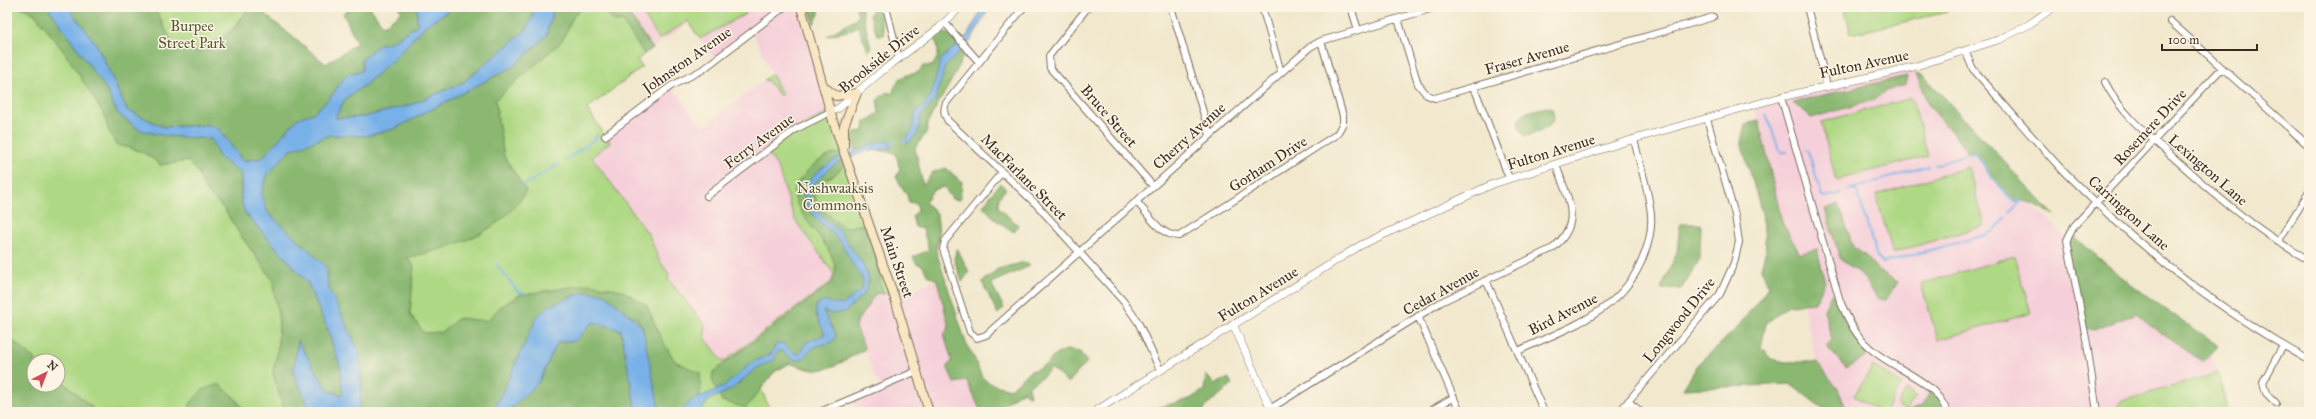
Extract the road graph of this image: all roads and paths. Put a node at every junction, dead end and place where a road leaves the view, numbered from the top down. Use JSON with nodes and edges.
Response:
{"nodes":[{"id":1,"x":784,"y":7,"type":"edge"},
{"id":2,"x":801,"y":7,"type":"edge"},
{"id":3,"x":886,"y":7,"type":"edge"},
{"id":4,"x":960,"y":7,"type":"edge"},
{"id":5,"x":1024,"y":7,"type":"edge"},
{"id":6,"x":1079,"y":7,"type":"edge"},
{"id":7,"x":1172,"y":7,"type":"edge"},
{"id":8,"x":1262,"y":7,"type":"edge"},
{"id":9,"x":1351,"y":7,"type":"edge"},
{"id":10,"x":1437,"y":7,"type":"edge"},
{"id":11,"x":1807,"y":7,"type":"edge"},
{"id":12,"x":2054,"y":7,"type":"edge"},
{"id":13,"x":1086,"y":9,"type":"edge"},
{"id":14,"x":1713,"y":17,"type":"dead end"},
{"id":15,"x":1398,"y":19,"type":"junction"},
{"id":16,"x":2170,"y":20,"type":"dead end"},
{"id":17,"x":945,"y":23,"type":"junction"},
{"id":18,"x":1358,"y":30,"type":"junction"},
{"id":19,"x":1321,"y":41,"type":"junction"},
{"id":20,"x":1966,"y":50,"type":"junction"},
{"id":21,"x":899,"y":58,"type":"junction"},
{"id":22,"x":979,"y":62,"type":"junction"},
{"id":23,"x":2222,"y":68,"type":"junction"},
{"id":24,"x":1281,"y":72,"type":"junction"},
{"id":25,"x":2105,"y":82,"type":"dead end"},
{"id":26,"x":822,"y":86,"type":"junction"},
{"id":27,"x":1827,"y":86,"type":"junction"},
{"id":28,"x":1474,"y":88,"type":"junction"},
{"id":29,"x":857,"y":93,"type":"junction"},
{"id":30,"x":1781,"y":97,"type":"junction"},
{"id":31,"x":830,"y":112,"type":"junction"},
{"id":32,"x":1707,"y":119,"type":"junction"},
{"id":33,"x":1210,"y":135,"type":"junction"},
{"id":34,"x":605,"y":136,"type":"dead end"},
{"id":35,"x":1634,"y":140,"type":"junction"},
{"id":36,"x":2155,"y":141,"type":"junction"},
{"id":37,"x":2309,"y":146,"type":"edge"},
{"id":38,"x":844,"y":150,"type":"junction"},
{"id":39,"x":1556,"y":164,"type":"junction"},
{"id":40,"x":1002,"y":172,"type":"junction"},
{"id":41,"x":1509,"y":178,"type":"junction"},
{"id":42,"x":1153,"y":186,"type":"junction"},
{"id":43,"x":2309,"y":192,"type":"edge"},
{"id":44,"x":707,"y":196,"type":"dead end"},
{"id":45,"x":1136,"y":201,"type":"junction"},
{"id":46,"x":2097,"y":202,"type":"junction"},
{"id":47,"x":2278,"y":242,"type":"junction"},
{"id":48,"x":1078,"y":252,"type":"junction"},
{"id":49,"x":2309,"y":260,"type":"edge"},
{"id":50,"x":1486,"y":280,"type":"junction"},
{"id":51,"x":1418,"y":316,"type":"junction"},
{"id":52,"x":1233,"y":324,"type":"junction"},
{"id":53,"x":2283,"y":346,"type":"junction"},
{"id":54,"x":1518,"y":351,"type":"junction"},
{"id":55,"x":2309,"y":360,"type":"edge"},
{"id":56,"x":1160,"y":370,"type":"junction"},
{"id":57,"x":917,"y":371,"type":"junction"},
{"id":58,"x":1454,"y":397,"type":"junction"},
{"id":59,"x":1628,"y":401,"type":"junction"},
{"id":60,"x":2276,"y":403,"type":"dead end"},
{"id":61,"x":1269,"y":411,"type":"edge"},
{"id":62,"x":820,"y":412,"type":"edge"},
{"id":63,"x":929,"y":412,"type":"edge"},
{"id":64,"x":1094,"y":412,"type":"edge"},
{"id":65,"x":1428,"y":412,"type":"edge"},
{"id":66,"x":1460,"y":412,"type":"edge"},
{"id":67,"x":1544,"y":412,"type":"edge"},
{"id":68,"x":1619,"y":412,"type":"edge"},
{"id":69,"x":1641,"y":412,"type":"edge"},
{"id":70,"x":1947,"y":412,"type":"edge"},
{"id":71,"x":2098,"y":412,"type":"edge"}],
"edges":[{"from":1,"to":34,"type":"street","name":"Johnston Avenue"},
{"from":2,"to":26,"type":"main road","name":"Main Street"},
{"from":3,"to":21,"type":"street"},
{"from":4,"to":17,"type":"street","name":"Brookside Drive"},
{"from":5,"to":22,"type":"street","name":"MacFarlane Street"},
{"from":6,"to":13,"type":"street"},
{"from":7,"to":33,"type":"street"},
{"from":8,"to":24,"type":"street"},
{"from":9,"to":18,"type":"street"},
{"from":10,"to":15,"type":"street","name":"Cherry Avenue"},
{"from":11,"to":27,"type":"street"},
{"from":12,"to":20,"type":"street","name":"Fulton Avenue"},
{"from":13,"to":42,"type":"street","name":"Bruce Street"},
{"from":14,"to":28,"type":"street","name":"Fraser Avenue"},
{"from":15,"to":18,"type":"street","name":"Cherry Avenue"},
{"from":15,"to":28,"type":"street","name":"Fraser Avenue"},
{"from":16,"to":23,"type":"street"},
{"from":17,"to":21,"type":"street","name":"Brookside Drive"},
{"from":17,"to":22,"type":"street"},
{"from":18,"to":19,"type":"street","name":"Cherry Avenue"},
{"from":19,"to":24,"type":"street","name":"Cherry Avenue"},
{"from":19,"to":45,"type":"street","name":"Gorham Drive"},
{"from":20,"to":27,"type":"street","name":"Fulton Avenue"},
{"from":20,"to":46,"type":"street","name":"Carrington Lane"},
{"from":21,"to":29,"type":"street","name":"Brookside Drive"},
{"from":22,"to":40,"type":"street","name":"MacFarlane Street"},
{"from":23,"to":36,"type":"street","name":"Rosemere Drive"},
{"from":23,"to":37,"type":"street"},
{"from":24,"to":33,"type":"street","name":"Cherry Avenue"},
{"from":25,"to":36,"type":"street","name":"Lexington Lane"},
{"from":26,"to":29,"type":"main road"},
{"from":26,"to":31,"type":"main road","name":"Main Street"},
{"from":27,"to":30,"type":"street","name":"Fulton Avenue"},
{"from":28,"to":41,"type":"street"},
{"from":29,"to":31,"type":"street","name":"Brookside Drive"},
{"from":29,"to":38,"type":"main road"},
{"from":30,"to":32,"type":"street","name":"Fulton Avenue"},
{"from":30,"to":70,"type":"street"},
{"from":31,"to":38,"type":"main road","name":"Main Street"},
{"from":31,"to":44,"type":"street","name":"Ferry Avenue"},
{"from":32,"to":35,"type":"street","name":"Fulton Avenue"},
{"from":32,"to":59,"type":"street","name":"Longwood Drive"},
{"from":33,"to":42,"type":"street","name":"Cherry Avenue"},
{"from":35,"to":39,"type":"street","name":"Fulton Avenue"},
{"from":35,"to":54,"type":"street","name":"Bird Avenue"},
{"from":36,"to":46,"type":"street","name":"Rosemere Drive"},
{"from":36,"to":47,"type":"street","name":"Lexington Lane"},
{"from":38,"to":57,"type":"main road","name":"Main Street"},
{"from":39,"to":41,"type":"street","name":"Fulton Avenue"},
{"from":39,"to":50,"type":"street","name":"Cedar Avenue"},
{"from":40,"to":48,"type":"street","name":"MacFarlane Street"},
{"from":40,"to":48,"type":"street","name":"Cherry Avenue"},
{"from":41,"to":52,"type":"street","name":"Fulton Avenue"},
{"from":42,"to":45,"type":"street","name":"Cherry Avenue"},
{"from":43,"to":47,"type":"street"},
{"from":45,"to":48,"type":"street","name":"Cherry Avenue"},
{"from":46,"to":53,"type":"street","name":"Carrington Lane"},
{"from":46,"to":71,"type":"street","name":"Rosemere Drive"},
{"from":47,"to":49,"type":"street","name":"Lexington Lane"},
{"from":48,"to":56,"type":"street","name":"MacFarlane Street"},
{"from":50,"to":51,"type":"street","name":"Cedar Avenue"},
{"from":50,"to":54,"type":"street"},
{"from":51,"to":58,"type":"street"},
{"from":51,"to":61,"type":"street","name":"Cedar Avenue"},
{"from":52,"to":56,"type":"street","name":"Fulton Avenue"},
{"from":52,"to":61,"type":"street"},
{"from":53,"to":55,"type":"street","name":"Carrington Lane"},
{"from":53,"to":60,"type":"street"},
{"from":54,"to":67,"type":"street"},
{"from":56,"to":64,"type":"street","name":"Fulton Avenue"},
{"from":57,"to":62,"type":"street"},
{"from":57,"to":63,"type":"main road","name":"Main Street"},
{"from":58,"to":65,"type":"street"},
{"from":58,"to":66,"type":"street"},
{"from":59,"to":68,"type":"street","name":"Longwood Drive"},
{"from":59,"to":69,"type":"street"}]}
